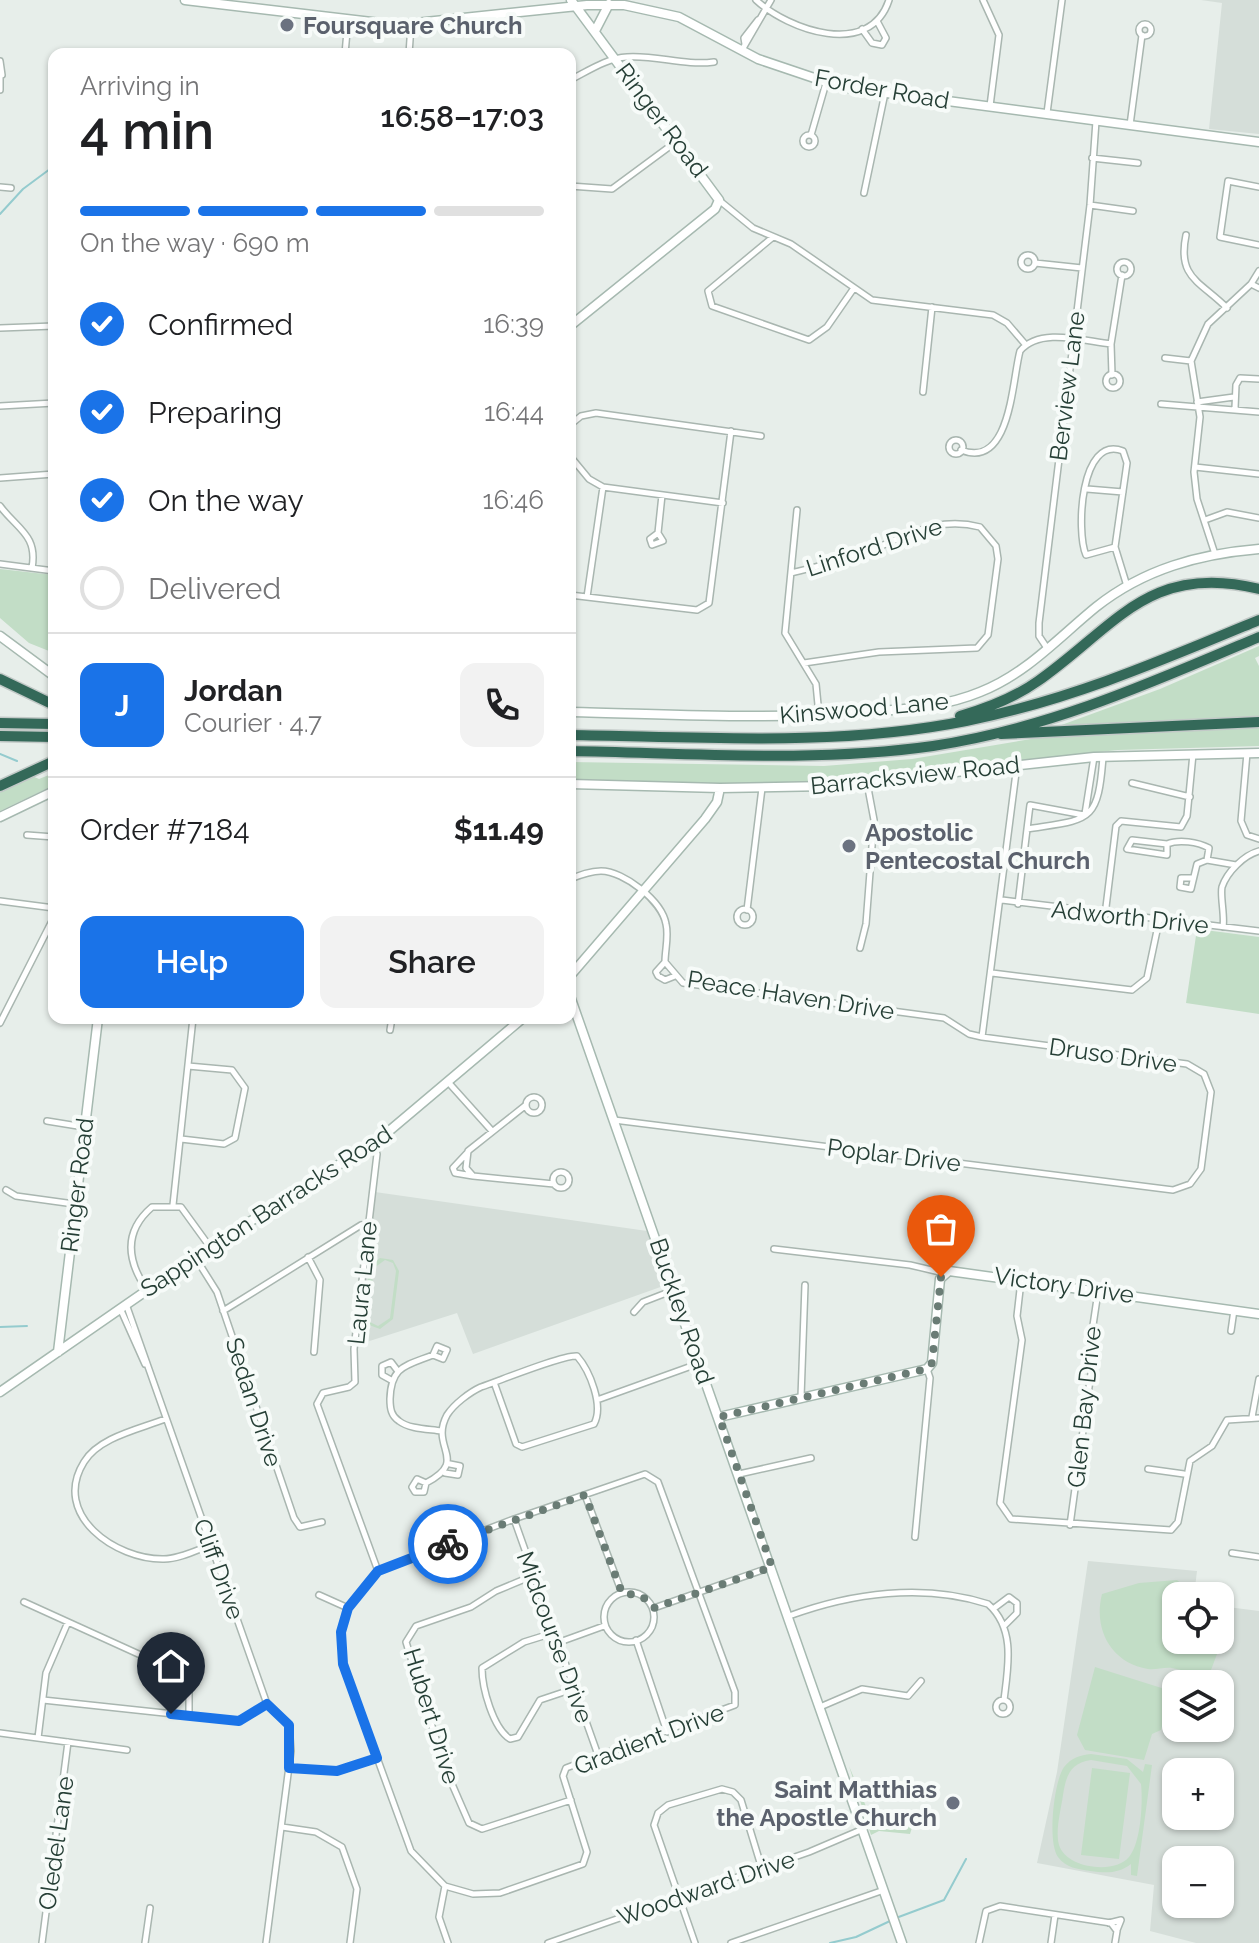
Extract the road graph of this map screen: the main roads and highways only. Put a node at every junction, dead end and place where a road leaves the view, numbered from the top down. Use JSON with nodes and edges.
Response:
{"nodes":[{"id":1,"x":1259,"y":589,"type":"edge"},
{"id":2,"x":1259,"y":620,"type":"edge"},
{"id":3,"x":1259,"y":637,"type":"edge"},
{"id":4,"x":0,"y":679,"type":"edge"},
{"id":5,"x":48,"y":702,"type":"edge"},
{"id":6,"x":1259,"y":722,"type":"edge"},
{"id":7,"x":0,"y":723,"type":"edge"},
{"id":8,"x":48,"y":724,"type":"edge"},
{"id":9,"x":908,"y":731,"type":"junction"},
{"id":10,"x":995,"y":733,"type":"junction"},
{"id":11,"x":576,"y":735,"type":"edge"},
{"id":12,"x":0,"y":736,"type":"edge"},
{"id":13,"x":48,"y":737,"type":"edge"},
{"id":14,"x":576,"y":751,"type":"edge"},
{"id":15,"x":48,"y":764,"type":"edge"},
{"id":16,"x":0,"y":786,"type":"edge"}],
"edges":[{"from":1,"to":9,"type":"highway"},
{"from":2,"to":9,"type":"highway"},
{"from":3,"to":10,"type":"highway"},
{"from":4,"to":5,"type":"highway"},
{"from":6,"to":10,"type":"highway"},
{"from":7,"to":8,"type":"highway"},
{"from":9,"to":11,"type":"highway"},
{"from":10,"to":14,"type":"highway"},
{"from":12,"to":13,"type":"highway"},
{"from":15,"to":16,"type":"highway"}]}
